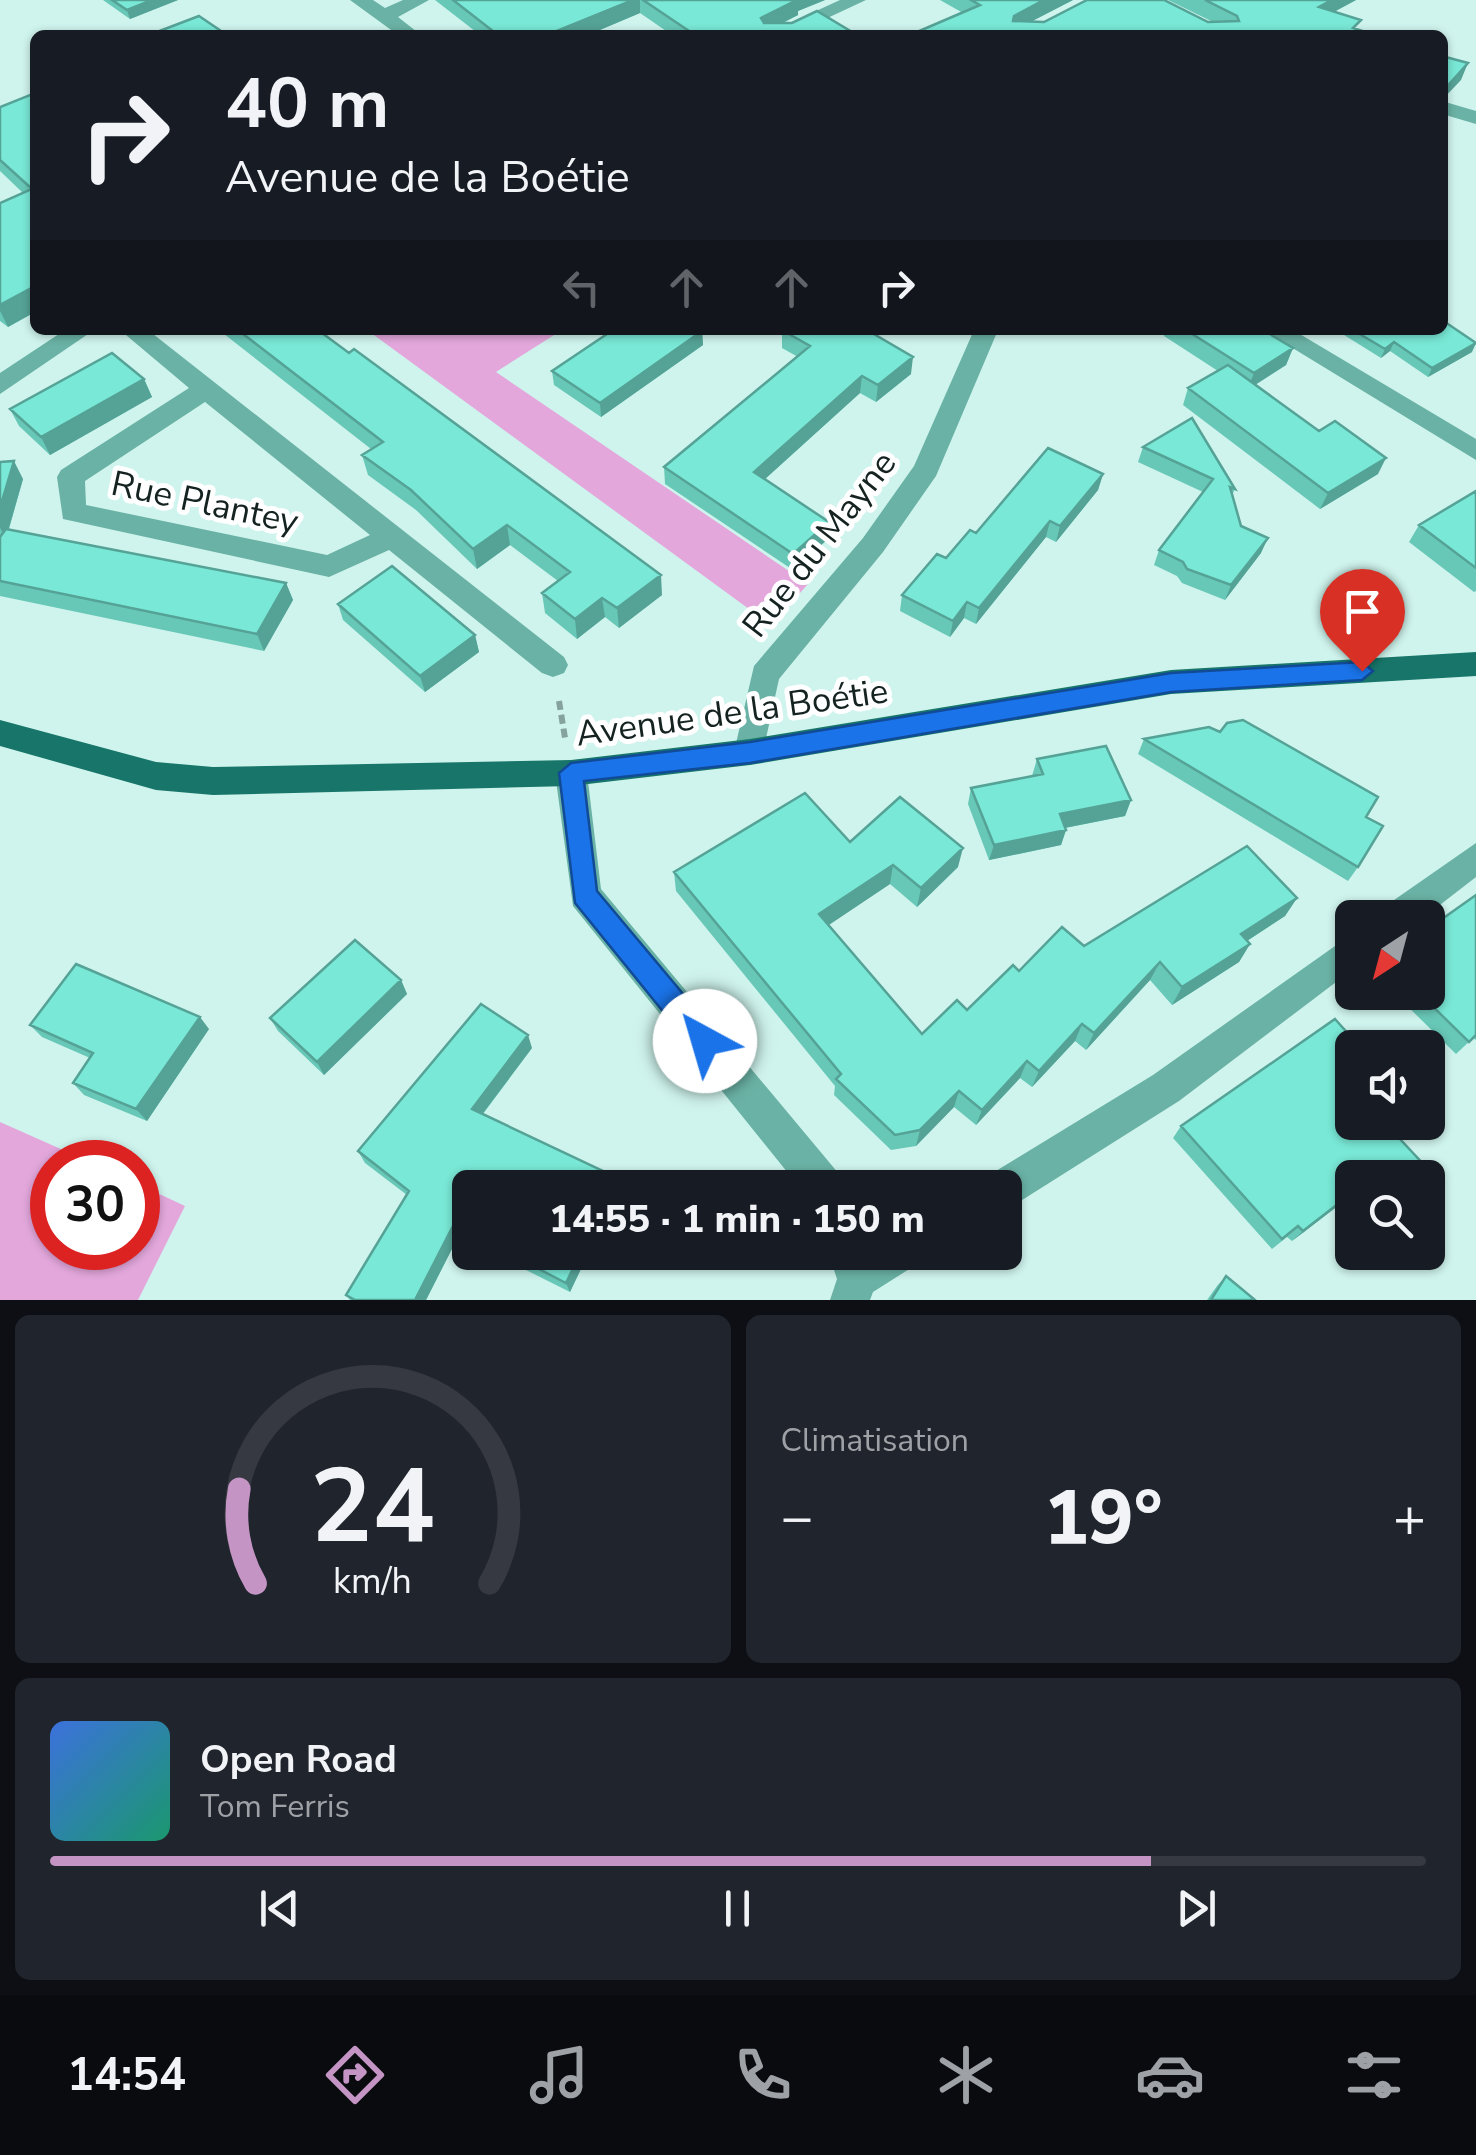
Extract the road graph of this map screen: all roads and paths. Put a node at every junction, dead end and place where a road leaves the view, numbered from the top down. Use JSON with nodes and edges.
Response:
{"nodes":[{"id":1,"x":360,"y":0,"type":"edge"},
{"id":2,"x":419,"y":0,"type":"edge"},
{"id":3,"x":856,"y":0,"type":"edge"},
{"id":4,"x":384,"y":16,"type":"junction"},
{"id":5,"x":404,"y":30,"type":"edge"},
{"id":6,"x":786,"y":30,"type":"edge"},
{"id":7,"x":1448,"y":110,"type":"edge"},
{"id":8,"x":1476,"y":118,"type":"edge"},
{"id":9,"x":75,"y":335,"type":"edge"},
{"id":10,"x":138,"y":335,"type":"edge"},
{"id":11,"x":984,"y":335,"type":"edge"},
{"id":12,"x":1284,"y":335,"type":"edge"},
{"id":13,"x":0,"y":385,"type":"edge"},
{"id":14,"x":206,"y":389,"type":"junction"},
{"id":15,"x":1476,"y":452,"type":"edge"},
{"id":16,"x":392,"y":537,"type":"junction"},
{"id":17,"x":1476,"y":664,"type":"edge"},
{"id":18,"x":553,"y":665,"type":"joint"},
{"id":19,"x":0,"y":732,"type":"edge"},
{"id":20,"x":750,"y":752,"type":"junction"},
{"id":21,"x":571,"y":773,"type":"junction"},
{"id":22,"x":1476,"y":858,"type":"edge"},
{"id":23,"x":1420,"y":900,"type":"edge"},
{"id":24,"x":1335,"y":963,"type":"edge"},
{"id":25,"x":810,"y":1170,"type":"edge"},
{"id":26,"x":1022,"y":1177,"type":"edge"}],
"edges":[{"from":1,"to":4,"type":"street"},
{"from":2,"to":4,"type":"street"},
{"from":3,"to":6,"type":"street"},
{"from":4,"to":5,"type":"street"},
{"from":7,"to":8,"type":"street"},
{"from":9,"to":13,"type":"street"},
{"from":10,"to":14,"type":"street","name":"Rue Plantey"},
{"from":11,"to":20,"type":"street","name":"Rue du Mayne"},
{"from":12,"to":15,"type":"street"},
{"from":14,"to":16,"type":"street","name":"Rue Plantey"},
{"from":14,"to":16,"type":"street","name":"Rue Plantey"},
{"from":16,"to":18,"type":"street","name":"Rue Plantey"},
{"from":17,"to":20,"type":"main road","name":"Avenue de la Boétie"},
{"from":18,"to":21,"type":"path"},
{"from":19,"to":21,"type":"main road","name":"Avenue de la Boétie"},
{"from":20,"to":21,"type":"main road","name":"Avenue de la Boétie"},
{"from":21,"to":25,"type":"street"},
{"from":22,"to":23,"type":"street"},
{"from":24,"to":26,"type":"street"}]}
